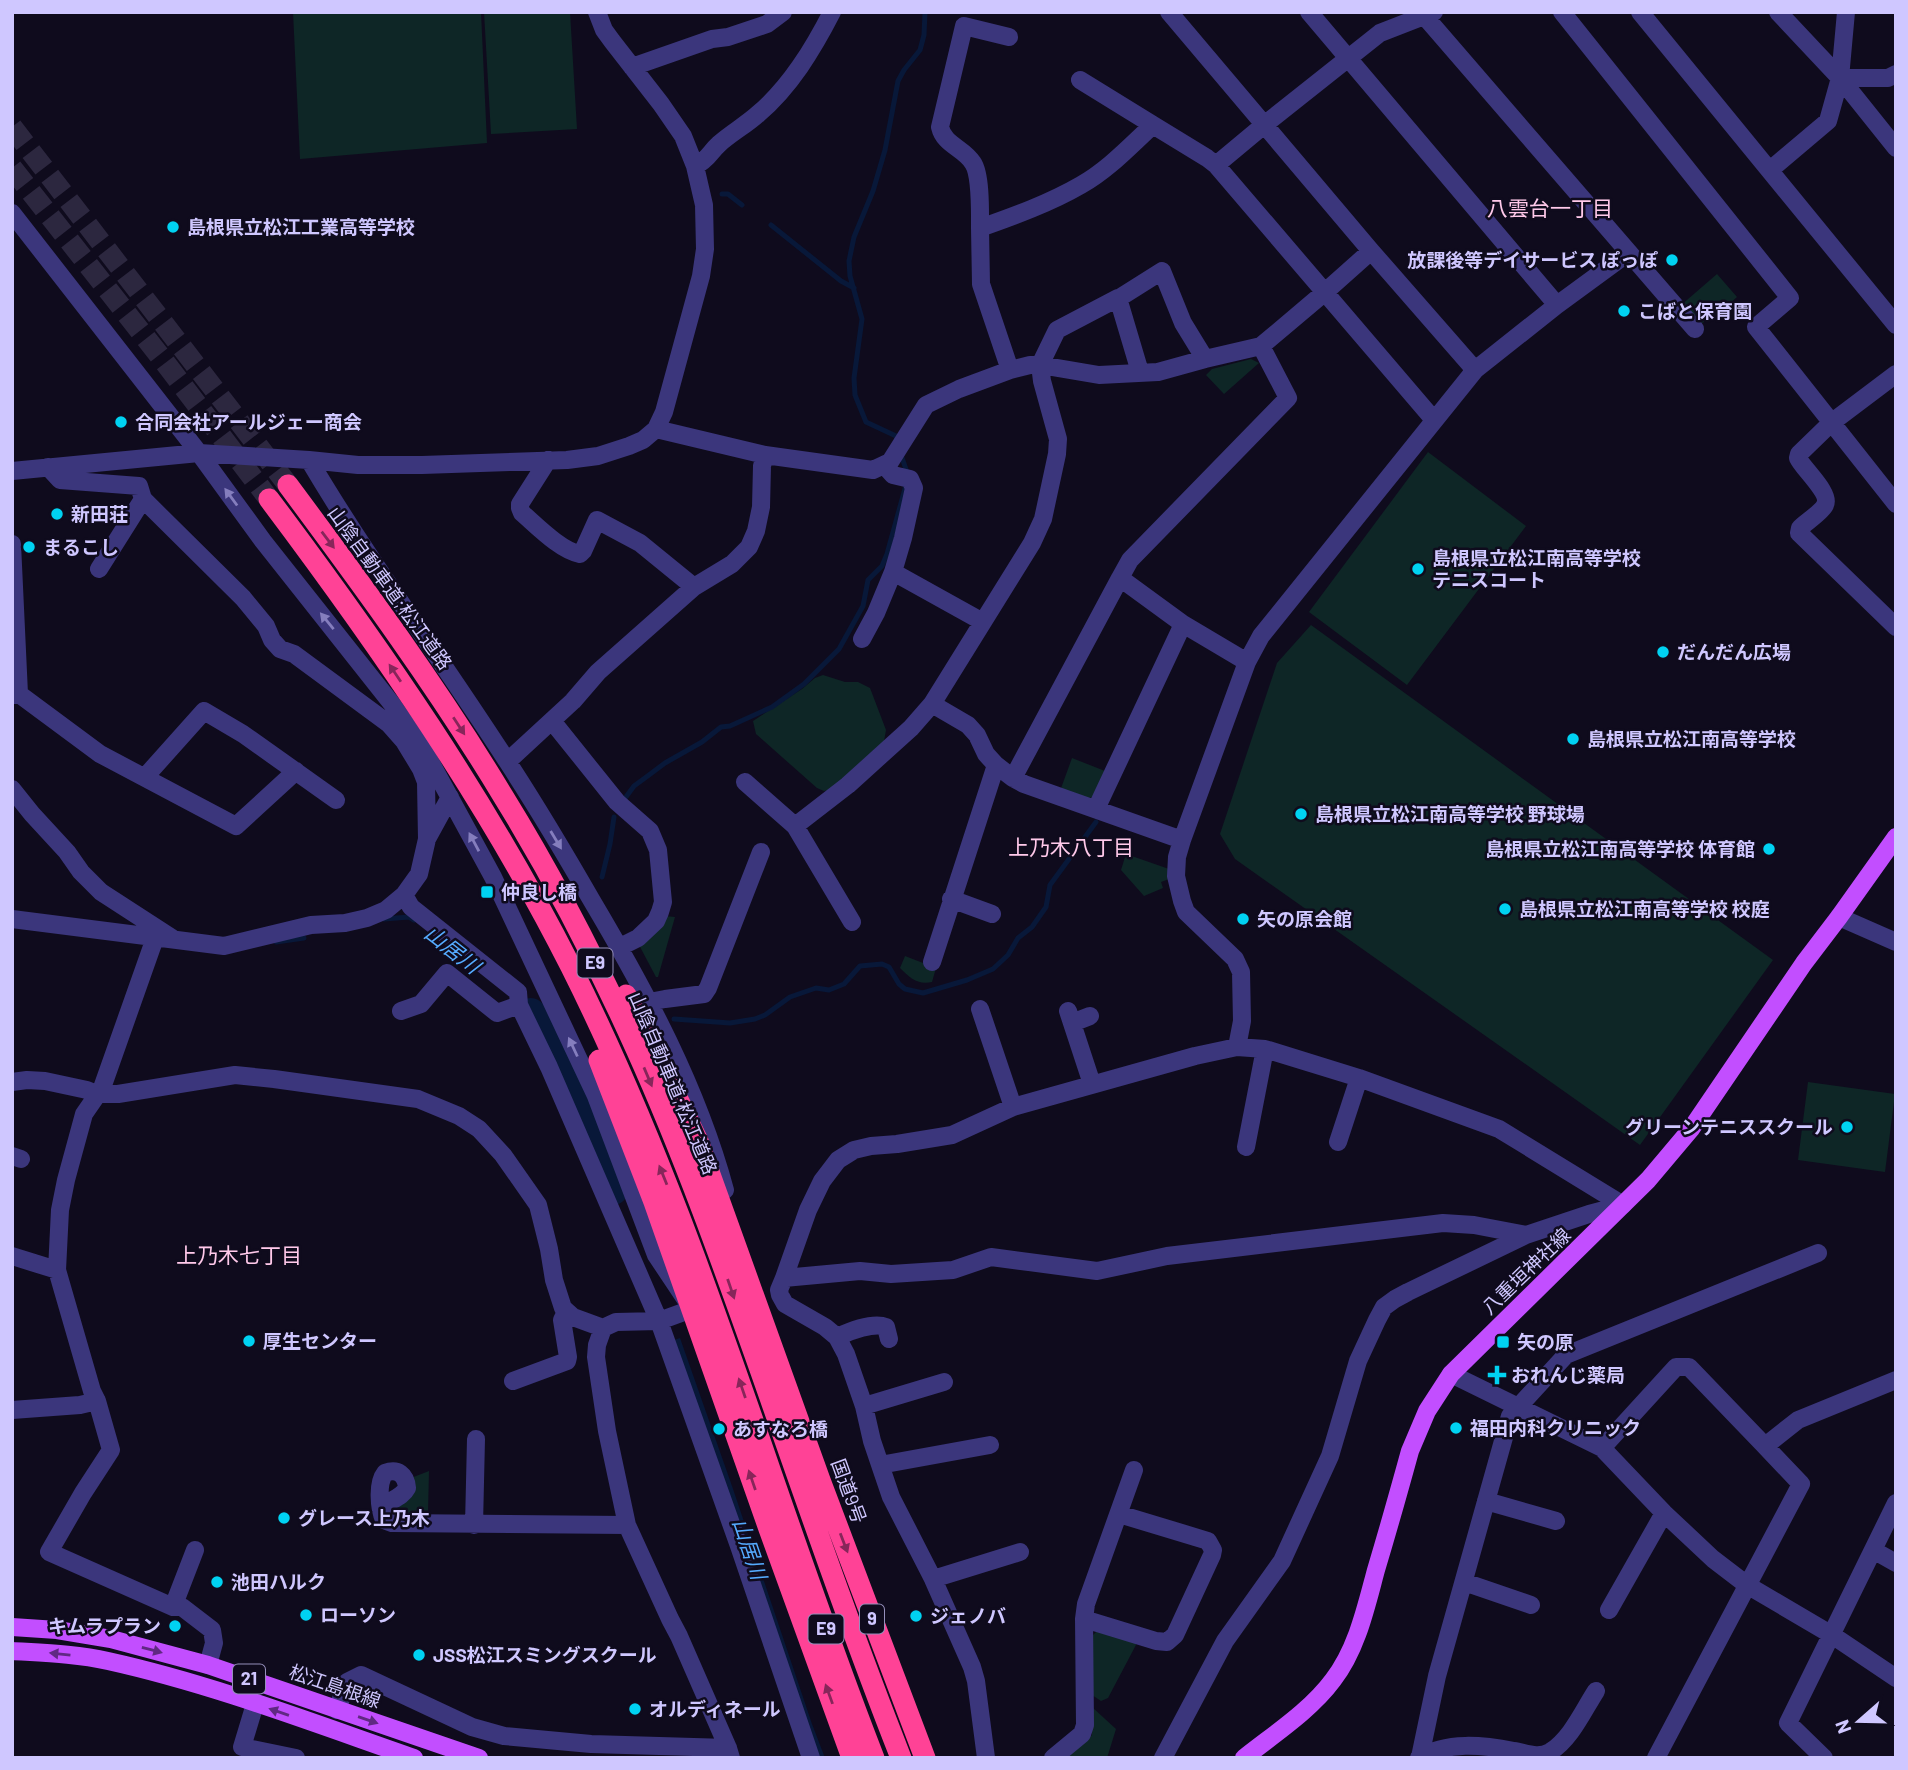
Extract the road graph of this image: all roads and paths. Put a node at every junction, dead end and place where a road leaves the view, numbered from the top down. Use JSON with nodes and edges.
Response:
{"nodes":[{"id":1,"x":597,"y":12,"type":"edge"},
{"id":2,"x":783,"y":12,"type":"edge"},
{"id":3,"x":832,"y":12,"type":"edge"},
{"id":4,"x":1169,"y":12,"type":"edge"},
{"id":5,"x":1309,"y":12,"type":"edge"},
{"id":6,"x":1562,"y":12,"type":"edge"},
{"id":7,"x":1640,"y":12,"type":"edge"},
{"id":8,"x":1778,"y":12,"type":"edge"},
{"id":9,"x":1846,"y":12,"type":"edge"},
{"id":10,"x":1426,"y":14,"type":"edge"},
{"id":11,"x":966,"y":19,"type":"edge"},
{"id":12,"x":1009,"y":37,"type":"dead end"},
{"id":13,"x":1347,"y":58,"type":"junction"},
{"id":14,"x":632,"y":67,"type":"junction"},
{"id":15,"x":1896,"y":74,"type":"edge"},
{"id":16,"x":1840,"y":78,"type":"junction"},
{"id":17,"x":1080,"y":79,"type":"dead end"},
{"id":18,"x":1153,"y":125,"type":"junction"},
{"id":19,"x":1264,"y":125,"type":"junction"},
{"id":20,"x":1896,"y":148,"type":"edge"},
{"id":21,"x":1216,"y":165,"type":"junction"},
{"id":22,"x":695,"y":166,"type":"junction"},
{"id":23,"x":1770,"y":170,"type":"junction"},
{"id":24,"x":12,"y":213,"type":"edge"},
{"id":25,"x":981,"y":229,"type":"junction"},
{"id":26,"x":1371,"y":251,"type":"junction"},
{"id":27,"x":1628,"y":253,"type":"junction"},
{"id":28,"x":1325,"y":292,"type":"junction"},
{"id":29,"x":1116,"y":300,"type":"junction"},
{"id":30,"x":1557,"y":305,"type":"junction"},
{"id":31,"x":1896,"y":326,"type":"edge"},
{"id":32,"x":1695,"y":329,"type":"dead end"},
{"id":33,"x":1261,"y":346,"type":"junction"},
{"id":34,"x":1205,"y":359,"type":"junction"},
{"id":35,"x":1040,"y":365,"type":"junction"},
{"id":36,"x":1010,"y":370,"type":"junction"},
{"id":37,"x":1475,"y":370,"type":"junction"},
{"id":38,"x":1140,"y":372,"type":"junction"},
{"id":39,"x":1896,"y":374,"type":"edge"},
{"id":40,"x":1434,"y":420,"type":"junction"},
{"id":41,"x":1831,"y":424,"type":"junction"},
{"id":42,"x":656,"y":429,"type":"junction"},
{"id":43,"x":199,"y":453,"type":"junction"},
{"id":44,"x":765,"y":456,"type":"junction"},
{"id":45,"x":309,"y":460,"type":"junction"},
{"id":46,"x":548,"y":460,"type":"junction"},
{"id":47,"x":48,"y":467,"type":"junction"},
{"id":48,"x":879,"y":468,"type":"junction"},
{"id":49,"x":12,"y":471,"type":"edge"},
{"id":50,"x":288,"y":485,"type":"tunnel mouth"},
{"id":51,"x":143,"y":499,"type":"junction"},
{"id":52,"x":269,"y":499,"type":"tunnel mouth"},
{"id":53,"x":1896,"y":504,"type":"edge"},
{"id":54,"x":12,"y":544,"type":"edge"},
{"id":55,"x":99,"y":569,"type":"dead end"},
{"id":56,"x":893,"y":572,"type":"junction"},
{"id":57,"x":1120,"y":578,"type":"junction"},
{"id":58,"x":13,"y":585,"type":"edge"},
{"id":59,"x":694,"y":587,"type":"junction"},
{"id":60,"x":983,"y":622,"type":"junction"},
{"id":61,"x":1183,"y":624,"type":"junction"},
{"id":62,"x":1896,"y":627,"type":"edge"},
{"id":63,"x":862,"y":639,"type":"dead end"},
{"id":64,"x":1247,"y":662,"type":"junction"},
{"id":65,"x":15,"y":695,"type":"edge"},
{"id":66,"x":932,"y":704,"type":"junction"},
{"id":67,"x":552,"y":721,"type":"junction"},
{"id":68,"x":508,"y":761,"type":"junction"},
{"id":69,"x":996,"y":765,"type":"junction"},
{"id":70,"x":296,"y":771,"type":"junction"},
{"id":71,"x":145,"y":777,"type":"junction"},
{"id":72,"x":1013,"y":778,"type":"junction"},
{"id":73,"x":745,"y":782,"type":"dead end"},
{"id":74,"x":12,"y":789,"type":"edge"},
{"id":75,"x":503,"y":795,"type":"junction"},
{"id":76,"x":450,"y":797,"type":"junction"},
{"id":77,"x":336,"y":800,"type":"dead end"},
{"id":78,"x":482,"y":808,"type":"junction"},
{"id":79,"x":1096,"y":809,"type":"junction"},
{"id":80,"x":795,"y":826,"type":"junction"},
{"id":81,"x":1896,"y":837,"type":"edge"},
{"id":82,"x":426,"y":839,"type":"junction"},
{"id":83,"x":1182,"y":840,"type":"junction"},
{"id":84,"x":761,"y":852,"type":"dead end"},
{"id":85,"x":404,"y":895,"type":"junction"},
{"id":86,"x":951,"y":899,"type":"junction"},
{"id":87,"x":992,"y":914,"type":"dead end"},
{"id":88,"x":1839,"y":917,"type":"junction"},
{"id":89,"x":12,"y":919,"type":"edge"},
{"id":90,"x":852,"y":922,"type":"dead end"},
{"id":91,"x":155,"y":938,"type":"junction"},
{"id":92,"x":175,"y":940,"type":"junction"},
{"id":93,"x":1896,"y":942,"type":"edge"},
{"id":94,"x":620,"y":947,"type":"junction"},
{"id":95,"x":932,"y":962,"type":"dead end"},
{"id":96,"x":518,"y":998,"type":"junction"},
{"id":97,"x":550,"y":999,"type":"junction"},
{"id":98,"x":649,"y":1002,"type":"junction"},
{"id":99,"x":980,"y":1009,"type":"dead end"},
{"id":100,"x":401,"y":1011,"type":"dead end"},
{"id":101,"x":1090,"y":1016,"type":"dead end"},
{"id":102,"x":1237,"y":1047,"type":"junction"},
{"id":103,"x":1265,"y":1049,"type":"junction"},
{"id":104,"x":1359,"y":1079,"type":"junction"},
{"id":105,"x":12,"y":1082,"type":"edge"},
{"id":106,"x":1092,"y":1084,"type":"junction"},
{"id":107,"x":97,"y":1094,"type":"junction"},
{"id":108,"x":1013,"y":1107,"type":"junction"},
{"id":109,"x":1338,"y":1142,"type":"dead end"},
{"id":110,"x":1246,"y":1147,"type":"dead end"},
{"id":111,"x":1623,"y":1205,"type":"junction"},
{"id":112,"x":1526,"y":1235,"type":"junction"},
{"id":113,"x":734,"y":1238,"type":"junction"},
{"id":114,"x":1818,"y":1253,"type":"dead end"},
{"id":115,"x":12,"y":1256,"type":"edge"},
{"id":116,"x":57,"y":1270,"type":"junction"},
{"id":117,"x":782,"y":1286,"type":"junction"},
{"id":118,"x":758,"y":1303,"type":"junction"},
{"id":119,"x":692,"y":1309,"type":"junction"},
{"id":120,"x":566,"y":1312,"type":"junction"},
{"id":121,"x":659,"y":1321,"type":"junction"},
{"id":122,"x":603,"y":1328,"type":"junction"},
{"id":123,"x":837,"y":1337,"type":"junction"},
{"id":124,"x":889,"y":1339,"type":"dead end"},
{"id":125,"x":1451,"y":1374,"type":"junction"},
{"id":126,"x":1896,"y":1380,"type":"edge"},
{"id":127,"x":513,"y":1381,"type":"dead end"},
{"id":128,"x":943,"y":1382,"type":"dead end"},
{"id":129,"x":97,"y":1401,"type":"junction"},
{"id":130,"x":864,"y":1406,"type":"junction"},
{"id":131,"x":1518,"y":1407,"type":"junction"},
{"id":132,"x":12,"y":1410,"type":"edge"},
{"id":133,"x":476,"y":1439,"type":"dead end"},
{"id":134,"x":990,"y":1445,"type":"dead end"},
{"id":135,"x":1765,"y":1446,"type":"junction"},
{"id":136,"x":1602,"y":1448,"type":"junction"},
{"id":137,"x":880,"y":1465,"type":"junction"},
{"id":138,"x":1134,"y":1470,"type":"dead end"},
{"id":139,"x":1486,"y":1501,"type":"junction"},
{"id":140,"x":1896,"y":1503,"type":"edge"},
{"id":141,"x":382,"y":1508,"type":"dead end"},
{"id":142,"x":1664,"y":1513,"type":"junction"},
{"id":143,"x":1119,"y":1514,"type":"junction"},
{"id":144,"x":1556,"y":1521,"type":"dead end"},
{"id":145,"x":474,"y":1525,"type":"junction"},
{"id":146,"x":627,"y":1525,"type":"junction"},
{"id":147,"x":195,"y":1550,"type":"dead end"},
{"id":148,"x":1873,"y":1550,"type":"junction"},
{"id":149,"x":1020,"y":1552,"type":"dead end"},
{"id":150,"x":1896,"y":1563,"type":"edge"},
{"id":151,"x":933,"y":1579,"type":"junction"},
{"id":152,"x":1464,"y":1582,"type":"junction"},
{"id":153,"x":1748,"y":1585,"type":"junction"},
{"id":154,"x":1531,"y":1605,"type":"dead end"},
{"id":155,"x":173,"y":1607,"type":"junction"},
{"id":156,"x":1609,"y":1610,"type":"dead end"},
{"id":157,"x":1084,"y":1619,"type":"junction"},
{"id":158,"x":12,"y":1627,"type":"edge"},
{"id":159,"x":1832,"y":1635,"type":"junction"},
{"id":160,"x":12,"y":1651,"type":"edge"},
{"id":161,"x":208,"y":1665,"type":"junction"},
{"id":162,"x":1896,"y":1678,"type":"edge"},
{"id":163,"x":1596,"y":1691,"type":"dead end"},
{"id":164,"x":255,"y":1704,"type":"junction"},
{"id":165,"x":337,"y":1710,"type":"junction"},
{"id":166,"x":239,"y":1752,"type":"edge"},
{"id":167,"x":729,"y":1753,"type":"edge"},
{"id":168,"x":851,"y":1755,"type":"edge"},
{"id":169,"x":1419,"y":1757,"type":"edge"},
{"id":170,"x":1540,"y":1757,"type":"edge"},
{"id":171,"x":296,"y":1758,"type":"edge"},
{"id":172,"x":414,"y":1758,"type":"edge"},
{"id":173,"x":479,"y":1758,"type":"edge"},
{"id":174,"x":811,"y":1758,"type":"edge"},
{"id":175,"x":874,"y":1758,"type":"edge"},
{"id":176,"x":901,"y":1758,"type":"edge"},
{"id":177,"x":925,"y":1758,"type":"edge"},
{"id":178,"x":986,"y":1758,"type":"edge"},
{"id":179,"x":1053,"y":1758,"type":"edge"},
{"id":180,"x":1163,"y":1758,"type":"edge"},
{"id":181,"x":1244,"y":1758,"type":"edge"},
{"id":182,"x":1656,"y":1758,"type":"edge"},
{"id":183,"x":1824,"y":1758,"type":"edge"}],
"edges":[{"from":1,"to":14,"type":"street"},
{"from":2,"to":14,"type":"street"},
{"from":3,"to":22,"type":"street"},
{"from":4,"to":19,"type":"street"},
{"from":5,"to":13,"type":"street"},
{"from":6,"to":41,"type":"street"},
{"from":7,"to":23,"type":"street"},
{"from":8,"to":16,"type":"street"},
{"from":9,"to":16,"type":"street"},
{"from":10,"to":13,"type":"street"},
{"from":10,"to":27,"type":"street"},
{"from":11,"to":12,"type":"street"},
{"from":11,"to":25,"type":"street"},
{"from":13,"to":19,"type":"street"},
{"from":13,"to":30,"type":"street"},
{"from":14,"to":22,"type":"street"},
{"from":15,"to":16,"type":"street"},
{"from":16,"to":20,"type":"street"},
{"from":16,"to":23,"type":"street"},
{"from":17,"to":18,"type":"street"},
{"from":18,"to":21,"type":"street"},
{"from":18,"to":25,"type":"street"},
{"from":19,"to":21,"type":"street"},
{"from":19,"to":26,"type":"street"},
{"from":21,"to":28,"type":"street"},
{"from":22,"to":42,"type":"street"},
{"from":23,"to":31,"type":"street"},
{"from":24,"to":43,"type":"street"},
{"from":25,"to":36,"type":"street"},
{"from":26,"to":28,"type":"street"},
{"from":26,"to":37,"type":"street"},
{"from":27,"to":30,"type":"street"},
{"from":27,"to":32,"type":"street"},
{"from":28,"to":33,"type":"street"},
{"from":28,"to":40,"type":"street"},
{"from":29,"to":34,"type":"street"},
{"from":29,"to":35,"type":"street"},
{"from":29,"to":38,"type":"street"},
{"from":30,"to":37,"type":"street"},
{"from":33,"to":34,"type":"street"},
{"from":33,"to":57,"type":"street"},
{"from":34,"to":38,"type":"street"},
{"from":35,"to":36,"type":"street"},
{"from":35,"to":38,"type":"street"},
{"from":35,"to":60,"type":"street"},
{"from":36,"to":48,"type":"street"},
{"from":37,"to":40,"type":"street"},
{"from":39,"to":41,"type":"street"},
{"from":40,"to":64,"type":"street"},
{"from":41,"to":53,"type":"street"},
{"from":41,"to":62,"type":"street"},
{"from":42,"to":44,"type":"street"},
{"from":42,"to":46,"type":"street"},
{"from":43,"to":45,"type":"street"},
{"from":43,"to":47,"type":"street"},
{"from":76,"to":43,"type":"street","one_way":true},
{"from":44,"to":48,"type":"street"},
{"from":44,"to":59,"type":"street"},
{"from":45,"to":46,"type":"street"},
{"from":45,"to":68,"type":"street"},
{"from":46,"to":59,"type":"street"},
{"from":47,"to":49,"type":"street"},
{"from":47,"to":51,"type":"street"},
{"from":48,"to":56,"type":"street"},
{"from":50,"to":75,"type":"highway","name":"山陰自動車道;松江道路","number":"E9","one_way":true},
{"from":51,"to":55,"type":"street"},
{"from":51,"to":82,"type":"street"},
{"from":78,"to":52,"type":"highway","number":"E9","one_way":true},
{"from":54,"to":58,"type":"street"},
{"from":56,"to":60,"type":"street"},
{"from":56,"to":63,"type":"street"},
{"from":57,"to":61,"type":"street"},
{"from":57,"to":72,"type":"street"},
{"from":58,"to":65,"type":"street"},
{"from":59,"to":67,"type":"street"},
{"from":60,"to":66,"type":"street"},
{"from":61,"to":64,"type":"street"},
{"from":61,"to":79,"type":"street"},
{"from":64,"to":83,"type":"street"},
{"from":65,"to":71,"type":"street"},
{"from":66,"to":69,"type":"street"},
{"from":66,"to":80,"type":"street"},
{"from":67,"to":68,"type":"street"},
{"from":67,"to":94,"type":"street"},
{"from":68,"to":94,"type":"street","one_way":true},
{"from":69,"to":72,"type":"street"},
{"from":69,"to":86,"type":"street"},
{"from":70,"to":71,"type":"street"},
{"from":70,"to":71,"type":"street"},
{"from":70,"to":77,"type":"street"},
{"from":72,"to":79,"type":"street"},
{"from":73,"to":80,"type":"street"},
{"from":74,"to":92,"type":"street"},
{"from":75,"to":113,"type":"highway","name":"国道9号"},
{"from":75,"to":176,"type":"highway","name":"山陰自動車道;松江道路","number":"E9","one_way":true},
{"from":76,"to":82,"type":"street"},
{"from":97,"to":76,"type":"street","one_way":true},
{"from":78,"to":119,"type":"highway"},
{"from":175,"to":78,"type":"highway","number":"E9","one_way":true},
{"from":79,"to":83,"type":"street"},
{"from":80,"to":90,"type":"street"},
{"from":81,"to":88,"type":"main road","name":"八重垣神社線"},
{"from":82,"to":85,"type":"street"},
{"from":83,"to":102,"type":"street"},
{"from":84,"to":98,"type":"street"},
{"from":85,"to":92,"type":"street"},
{"from":85,"to":96,"type":"street"},
{"from":86,"to":87,"type":"street"},
{"from":86,"to":95,"type":"street"},
{"from":88,"to":93,"type":"street"},
{"from":88,"to":111,"type":"main road","name":"八重垣神社線"},
{"from":89,"to":91,"type":"street"},
{"from":91,"to":92,"type":"street"},
{"from":91,"to":107,"type":"street"},
{"from":94,"to":98,"type":"street"},
{"from":96,"to":97,"type":"street"},
{"from":96,"to":100,"type":"street"},
{"from":96,"to":121,"type":"street"},
{"from":119,"to":97,"type":"street","one_way":true},
{"from":98,"to":113,"type":"street"},
{"from":99,"to":108,"type":"street"},
{"from":101,"to":106,"type":"street"},
{"from":102,"to":103,"type":"street"},
{"from":102,"to":106,"type":"street"},
{"from":103,"to":104,"type":"street"},
{"from":103,"to":110,"type":"street"},
{"from":104,"to":109,"type":"street"},
{"from":104,"to":111,"type":"street"},
{"from":105,"to":107,"type":"street"},
{"from":106,"to":108,"type":"street"},
{"from":107,"to":116,"type":"street"},
{"from":107,"to":120,"type":"street"},
{"from":108,"to":117,"type":"street"},
{"from":111,"to":112,"type":"street"},
{"from":111,"to":125,"type":"main road","name":"八重垣神社線"},
{"from":112,"to":117,"type":"street"},
{"from":112,"to":180,"type":"street"},
{"from":113,"to":118,"type":"highway","name":"国道9号","number":"9"},
{"from":114,"to":131,"type":"street"},
{"from":115,"to":116,"type":"street"},
{"from":116,"to":129,"type":"street"},
{"from":117,"to":118,"type":"street"},
{"from":117,"to":123,"type":"street"},
{"from":118,"to":177,"type":"highway","name":"国道9号","number":"9","one_way":true},
{"from":119,"to":121,"type":"street"},
{"from":168,"to":119,"type":"highway","one_way":true},
{"from":120,"to":122,"type":"street"},
{"from":120,"to":127,"type":"street"},
{"from":121,"to":122,"type":"street"},
{"from":121,"to":174,"type":"street"},
{"from":122,"to":146,"type":"street"},
{"from":123,"to":124,"type":"street"},
{"from":123,"to":130,"type":"street"},
{"from":125,"to":131,"type":"street"},
{"from":125,"to":181,"type":"main road","name":"八重垣神社線"},
{"from":126,"to":135,"type":"street"},
{"from":128,"to":130,"type":"street"},
{"from":129,"to":132,"type":"street"},
{"from":129,"to":155,"type":"street"},
{"from":130,"to":137,"type":"street"},
{"from":131,"to":136,"type":"street"},
{"from":131,"to":139,"type":"street"},
{"from":133,"to":145,"type":"street"},
{"from":134,"to":137,"type":"street"},
{"from":135,"to":136,"type":"street"},
{"from":135,"to":153,"type":"street"},
{"from":136,"to":142,"type":"street"},
{"from":137,"to":151,"type":"street"},
{"from":138,"to":143,"type":"street"},
{"from":139,"to":144,"type":"street"},
{"from":139,"to":152,"type":"street"},
{"from":140,"to":148,"type":"street"},
{"from":141,"to":145,"type":"street"},
{"from":142,"to":153,"type":"street"},
{"from":142,"to":156,"type":"street"},
{"from":143,"to":157,"type":"street"},
{"from":143,"to":157,"type":"street"},
{"from":145,"to":146,"type":"street"},
{"from":146,"to":167,"type":"street"},
{"from":147,"to":155,"type":"street"},
{"from":148,"to":150,"type":"street"},
{"from":148,"to":159,"type":"street"},
{"from":149,"to":151,"type":"street"},
{"from":151,"to":178,"type":"street"},
{"from":152,"to":154,"type":"street"},
{"from":152,"to":169,"type":"street"},
{"from":153,"to":159,"type":"street"},
{"from":153,"to":182,"type":"street"},
{"from":155,"to":161,"type":"street"},
{"from":157,"to":179,"type":"street"},
{"from":158,"to":161,"type":"main road","name":"松江島根線","number":"21","one_way":true},
{"from":159,"to":162,"type":"street"},
{"from":159,"to":183,"type":"street"},
{"from":164,"to":160,"type":"main road","number":"21","one_way":true},
{"from":161,"to":165,"type":"main road","name":"松江島根線","number":"21"},
{"from":163,"to":170,"type":"street"},
{"from":164,"to":166,"type":"street"},
{"from":172,"to":164,"type":"main road","number":"21","one_way":true},
{"from":165,"to":167,"type":"street"},
{"from":165,"to":173,"type":"main road","name":"松江島根線","number":"21","one_way":true},
{"from":166,"to":171,"type":"street"},
{"from":169,"to":170,"type":"street"}]}
